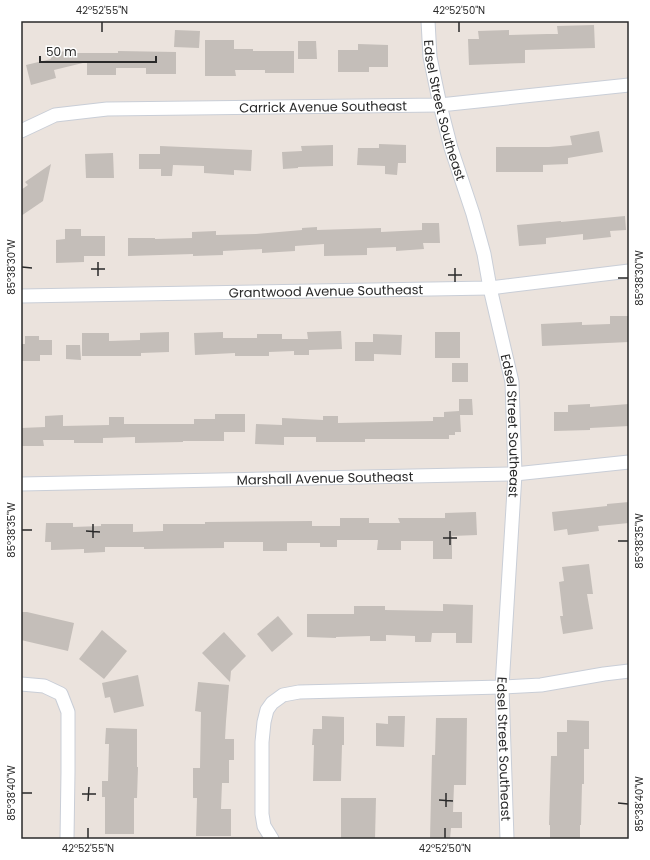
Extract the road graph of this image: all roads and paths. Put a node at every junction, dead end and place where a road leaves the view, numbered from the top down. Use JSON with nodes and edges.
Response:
{"nodes":[{"id":1,"x":428,"y":21,"type":"edge"},
{"id":2,"x":629,"y":86,"type":"edge"},
{"id":3,"x":440,"y":105,"type":"junction"},
{"id":4,"x":21,"y":131,"type":"edge"},
{"id":5,"x":629,"y":271,"type":"edge"},
{"id":6,"x":490,"y":288,"type":"junction"},
{"id":7,"x":21,"y":296,"type":"edge"},
{"id":8,"x":629,"y":462,"type":"edge"},
{"id":9,"x":515,"y":474,"type":"junction"},
{"id":10,"x":21,"y":484,"type":"edge"},
{"id":11,"x":629,"y":671,"type":"edge"},
{"id":12,"x":21,"y":684,"type":"edge"},
{"id":13,"x":502,"y":687,"type":"junction"},
{"id":14,"x":67,"y":839,"type":"edge"},
{"id":15,"x":272,"y":839,"type":"edge"},
{"id":16,"x":506,"y":839,"type":"edge"}],
"edges":[{"from":1,"to":3,"type":"street","name":"Edsel Street Southeast"},
{"from":2,"to":3,"type":"street","name":"Carrick Avenue Southeast"},
{"from":3,"to":4,"type":"street","name":"Carrick Avenue Southeast"},
{"from":3,"to":6,"type":"street","name":"Edsel Street Southeast"},
{"from":5,"to":6,"type":"street","name":"Grantwood Avenue Southeast"},
{"from":6,"to":7,"type":"street","name":"Grantwood Avenue Southeast"},
{"from":6,"to":9,"type":"street","name":"Edsel Street Southeast"},
{"from":8,"to":9,"type":"street","name":"Marshall Avenue Southeast"},
{"from":9,"to":10,"type":"street","name":"Marshall Avenue Southeast"},
{"from":9,"to":13,"type":"street","name":"Edsel Street Southeast"},
{"from":11,"to":13,"type":"street"},
{"from":12,"to":14,"type":"street"},
{"from":13,"to":15,"type":"street"},
{"from":13,"to":16,"type":"street","name":"Edsel Street Southeast"}]}
